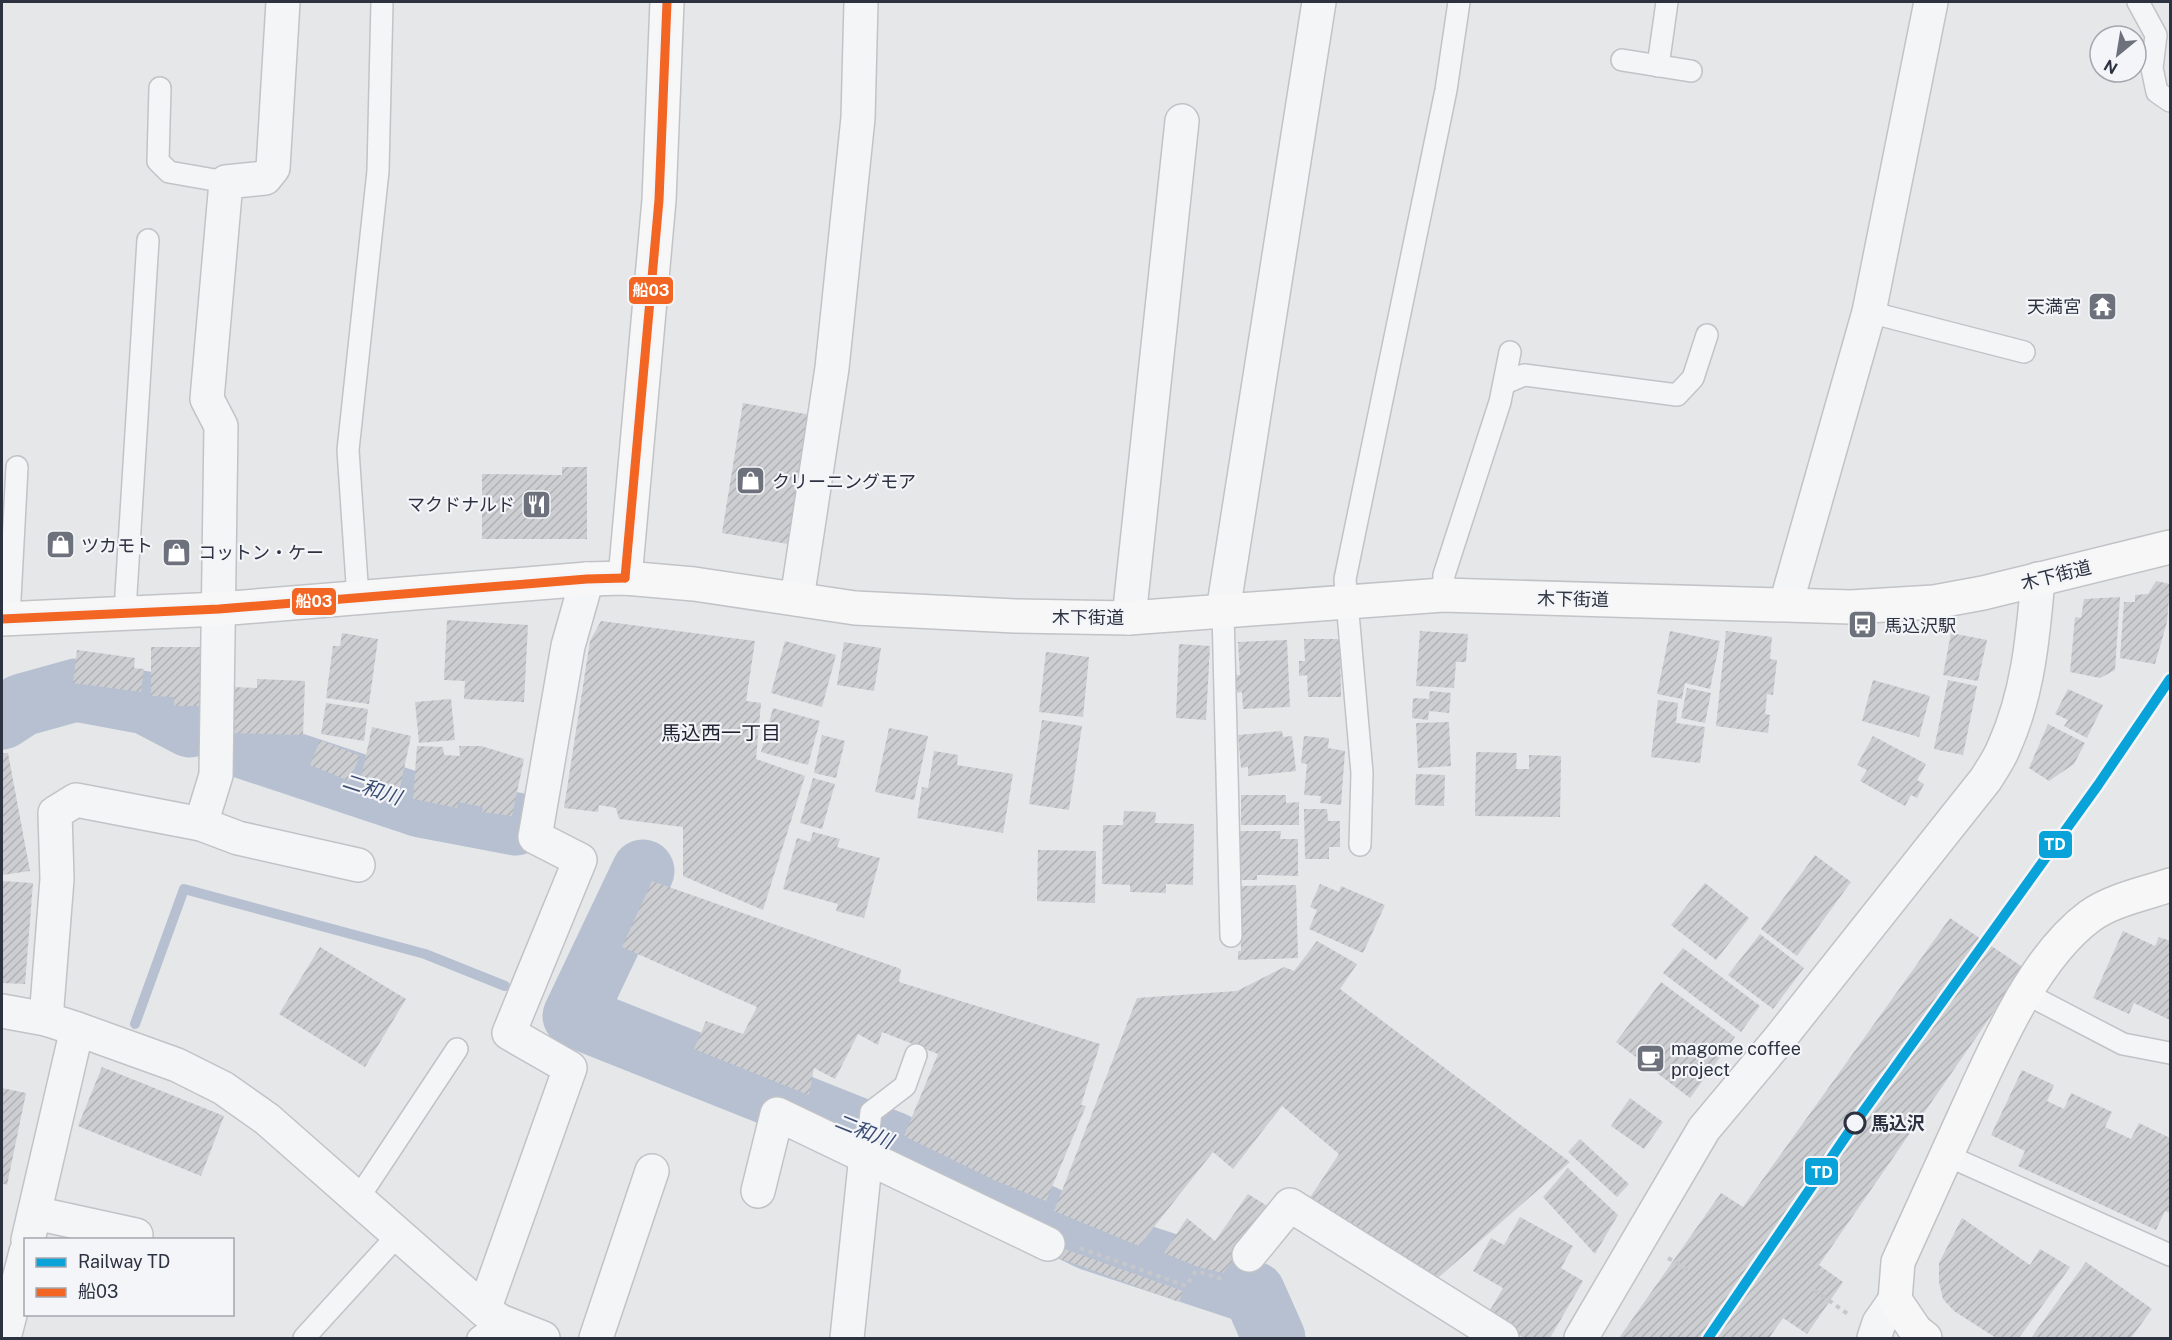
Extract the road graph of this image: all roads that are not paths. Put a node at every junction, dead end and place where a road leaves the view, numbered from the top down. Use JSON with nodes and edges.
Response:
{"nodes":[{"id":1,"x":283,"y":2,"type":"edge"},
{"id":2,"x":382,"y":2,"type":"edge"},
{"id":3,"x":667,"y":2,"type":"edge"},
{"id":4,"x":861,"y":2,"type":"edge"},
{"id":5,"x":1319,"y":2,"type":"edge"},
{"id":6,"x":1459,"y":2,"type":"edge"},
{"id":7,"x":1667,"y":2,"type":"edge"},
{"id":8,"x":1931,"y":2,"type":"edge"},
{"id":9,"x":2138,"y":2,"type":"edge"},
{"id":10,"x":1622,"y":60,"type":"dead end"},
{"id":11,"x":1658,"y":66,"type":"junction"},
{"id":12,"x":1691,"y":71,"type":"dead end"},
{"id":13,"x":160,"y":88,"type":"dead end"},
{"id":14,"x":2170,"y":101,"type":"edge"},
{"id":15,"x":1182,"y":121,"type":"dead end"},
{"id":16,"x":226,"y":182,"type":"junction"},
{"id":17,"x":148,"y":240,"type":"dead end"},
{"id":18,"x":1869,"y":312,"type":"junction"},
{"id":19,"x":1707,"y":335,"type":"dead end"},
{"id":20,"x":1510,"y":352,"type":"dead end"},
{"id":21,"x":2024,"y":352,"type":"dead end"},
{"id":22,"x":1504,"y":383,"type":"junction"},
{"id":23,"x":17,"y":467,"type":"dead end"},
{"id":24,"x":2170,"y":547,"type":"edge"},
{"id":25,"x":625,"y":578,"type":"junction"},
{"id":26,"x":587,"y":579,"type":"junction"},
{"id":27,"x":2038,"y":579,"type":"junction"},
{"id":28,"x":1443,"y":595,"type":"junction"},
{"id":29,"x":358,"y":598,"type":"junction"},
{"id":30,"x":797,"y":599,"type":"junction"},
{"id":31,"x":1347,"y":601,"type":"junction"},
{"id":32,"x":1786,"y":604,"type":"junction"},
{"id":33,"x":219,"y":609,"type":"junction"},
{"id":34,"x":1223,"y":611,"type":"junction"},
{"id":35,"x":126,"y":614,"type":"junction"},
{"id":36,"x":1129,"y":618,"type":"junction"},
{"id":37,"x":5,"y":619,"type":"edge"},
{"id":38,"x":201,"y":824,"type":"junction"},
{"id":39,"x":1360,"y":845,"type":"dead end"},
{"id":40,"x":358,"y":865,"type":"dead end"},
{"id":41,"x":2170,"y":885,"type":"edge"},
{"id":42,"x":1231,"y":936,"type":"dead end"},
{"id":43,"x":2025,"y":993,"type":"junction"},
{"id":44,"x":2,"y":1011,"type":"edge"},
{"id":45,"x":46,"y":1019,"type":"junction"},
{"id":46,"x":77,"y":1029,"type":"junction"},
{"id":47,"x":457,"y":1049,"type":"dead end"},
{"id":48,"x":2170,"y":1053,"type":"edge"},
{"id":49,"x":916,"y":1055,"type":"dead end"},
{"id":50,"x":866,"y":1155,"type":"junction"},
{"id":51,"x":1946,"y":1155,"type":"junction"},
{"id":52,"x":652,"y":1171,"type":"dead end"},
{"id":53,"x":758,"y":1191,"type":"dead end"},
{"id":54,"x":357,"y":1200,"type":"junction"},
{"id":55,"x":32,"y":1226,"type":"edge"},
{"id":56,"x":120,"y":1235,"type":"edge"},
{"id":57,"x":397,"y":1236,"type":"junction"},
{"id":58,"x":1048,"y":1244,"type":"road end"},
{"id":59,"x":1249,"y":1255,"type":"dead end"},
{"id":60,"x":2170,"y":1255,"type":"edge"},
{"id":61,"x":24,"y":1257,"type":"edge"},
{"id":62,"x":1895,"y":1300,"type":"junction"},
{"id":63,"x":7,"y":1304,"type":"edge"},
{"id":64,"x":487,"y":1323,"type":"edge"},
{"id":65,"x":4,"y":1338,"type":"edge"},
{"id":66,"x":304,"y":1338,"type":"edge"},
{"id":67,"x":543,"y":1338,"type":"edge"},
{"id":68,"x":596,"y":1338,"type":"edge"},
{"id":69,"x":848,"y":1338,"type":"edge"},
{"id":70,"x":1502,"y":1338,"type":"edge"},
{"id":71,"x":1581,"y":1338,"type":"edge"},
{"id":72,"x":1874,"y":1338,"type":"edge"},
{"id":73,"x":1925,"y":1338,"type":"edge"}],
"edges":[{"from":1,"to":16,"type":"street"},
{"from":2,"to":29,"type":"lane"},
{"from":3,"to":25,"type":"main road"},
{"from":4,"to":30,"type":"street"},
{"from":5,"to":34,"type":"street"},
{"from":6,"to":31,"type":"lane"},
{"from":7,"to":11,"type":"lane"},
{"from":8,"to":18,"type":"street"},
{"from":9,"to":14,"type":"lane"},
{"from":10,"to":11,"type":"lane"},
{"from":11,"to":12,"type":"lane"},
{"from":13,"to":16,"type":"lane"},
{"from":15,"to":36,"type":"street"},
{"from":16,"to":33,"type":"street"},
{"from":17,"to":35,"type":"lane"},
{"from":18,"to":21,"type":"lane"},
{"from":18,"to":32,"type":"street"},
{"from":19,"to":22,"type":"lane"},
{"from":20,"to":22,"type":"lane"},
{"from":22,"to":28,"type":"lane"},
{"from":23,"to":37,"type":"lane"},
{"from":24,"to":27,"type":"main road","name":"木下街道"},
{"from":25,"to":26,"type":"main road","name":"木下街道"},
{"from":25,"to":30,"type":"main road","name":"木下街道"},
{"from":26,"to":29,"type":"main road","name":"木下街道"},
{"from":26,"to":64,"type":"street"},
{"from":27,"to":32,"type":"main road","name":"木下街道"},
{"from":27,"to":71,"type":"street"},
{"from":28,"to":31,"type":"main road","name":"木下街道"},
{"from":28,"to":32,"type":"main road","name":"木下街道"},
{"from":29,"to":33,"type":"main road","name":"木下街道"},
{"from":30,"to":36,"type":"main road","name":"木下街道"},
{"from":31,"to":34,"type":"main road","name":"木下街道"},
{"from":31,"to":39,"type":"lane"},
{"from":33,"to":35,"type":"main road","name":"木下街道"},
{"from":33,"to":38,"type":"street"},
{"from":34,"to":36,"type":"main road","name":"木下街道"},
{"from":34,"to":42,"type":"lane"},
{"from":35,"to":37,"type":"main road","name":"木下街道"},
{"from":38,"to":40,"type":"street"},
{"from":38,"to":45,"type":"street"},
{"from":41,"to":43,"type":"main road"},
{"from":43,"to":48,"type":"lane"},
{"from":43,"to":51,"type":"main road"},
{"from":44,"to":45,"type":"street"},
{"from":45,"to":46,"type":"street"},
{"from":46,"to":54,"type":"street"},
{"from":46,"to":55,"type":"street"},
{"from":47,"to":54,"type":"lane"},
{"from":49,"to":50,"type":"lane"},
{"from":50,"to":53,"type":"street"},
{"from":50,"to":58,"type":"street"},
{"from":50,"to":69,"type":"street"},
{"from":51,"to":60,"type":"lane"},
{"from":51,"to":62,"type":"main road"},
{"from":52,"to":68,"type":"street"},
{"from":54,"to":57,"type":"street"},
{"from":55,"to":56,"type":"street"},
{"from":57,"to":64,"type":"street"},
{"from":57,"to":66,"type":"lane"},
{"from":59,"to":70,"type":"street"},
{"from":61,"to":63,"type":"street"},
{"from":62,"to":72,"type":"street"},
{"from":62,"to":73,"type":"main road"},
{"from":63,"to":65,"type":"street"},
{"from":64,"to":67,"type":"street"}]}
